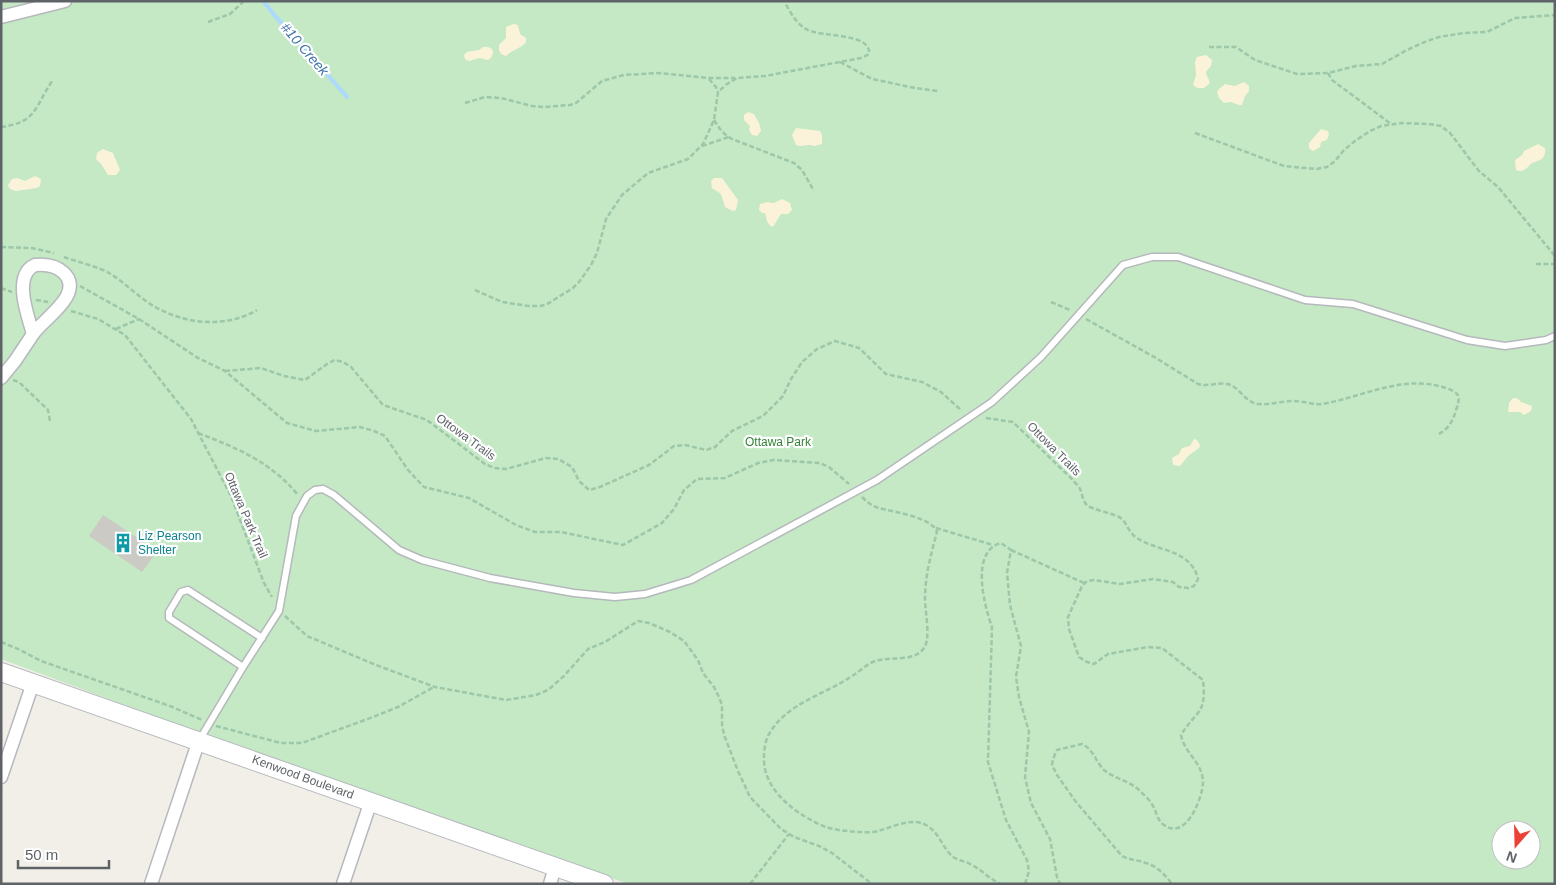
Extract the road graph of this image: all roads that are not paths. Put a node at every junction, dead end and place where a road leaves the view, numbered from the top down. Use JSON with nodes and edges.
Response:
{"nodes":[{"id":1,"x":65,"y":1,"type":"edge"},
{"id":2,"x":1,"y":17,"type":"edge"},
{"id":3,"x":33,"y":334,"type":"junction"},
{"id":4,"x":1555,"y":336,"type":"edge"},
{"id":5,"x":1,"y":377,"type":"edge"},
{"id":6,"x":262,"y":638,"type":"junction"},
{"id":7,"x":243,"y":667,"type":"junction"},
{"id":8,"x":1,"y":672,"type":"edge"},
{"id":9,"x":33,"y":683,"type":"junction"},
{"id":10,"x":199,"y":740,"type":"junction"},
{"id":11,"x":1,"y":777,"type":"edge"},
{"id":12,"x":371,"y":801,"type":"junction"},
{"id":13,"x":555,"y":867,"type":"junction"},
{"id":14,"x":151,"y":884,"type":"edge"},
{"id":15,"x":343,"y":884,"type":"edge"},
{"id":16,"x":550,"y":884,"type":"edge"},
{"id":17,"x":604,"y":884,"type":"edge"}],
"edges":[{"from":1,"to":2,"type":"street"},
{"from":3,"to":3,"type":"street"},
{"from":3,"to":5,"type":"street"},
{"from":4,"to":6,"type":"lane"},
{"from":6,"to":7,"type":"lane"},
{"from":6,"to":7,"type":"lane"},
{"from":7,"to":10,"type":"lane"},
{"from":8,"to":9,"type":"street","name":"Kenwood Boulevard"},
{"from":9,"to":10,"type":"street","name":"Kenwood Boulevard"},
{"from":9,"to":11,"type":"street"},
{"from":10,"to":12,"type":"street","name":"Kenwood Boulevard"},
{"from":10,"to":14,"type":"street"},
{"from":12,"to":13,"type":"street","name":"Kenwood Boulevard"},
{"from":12,"to":15,"type":"street"},
{"from":13,"to":16,"type":"street"},
{"from":13,"to":17,"type":"street","name":"Kenwood Boulevard"}]}
